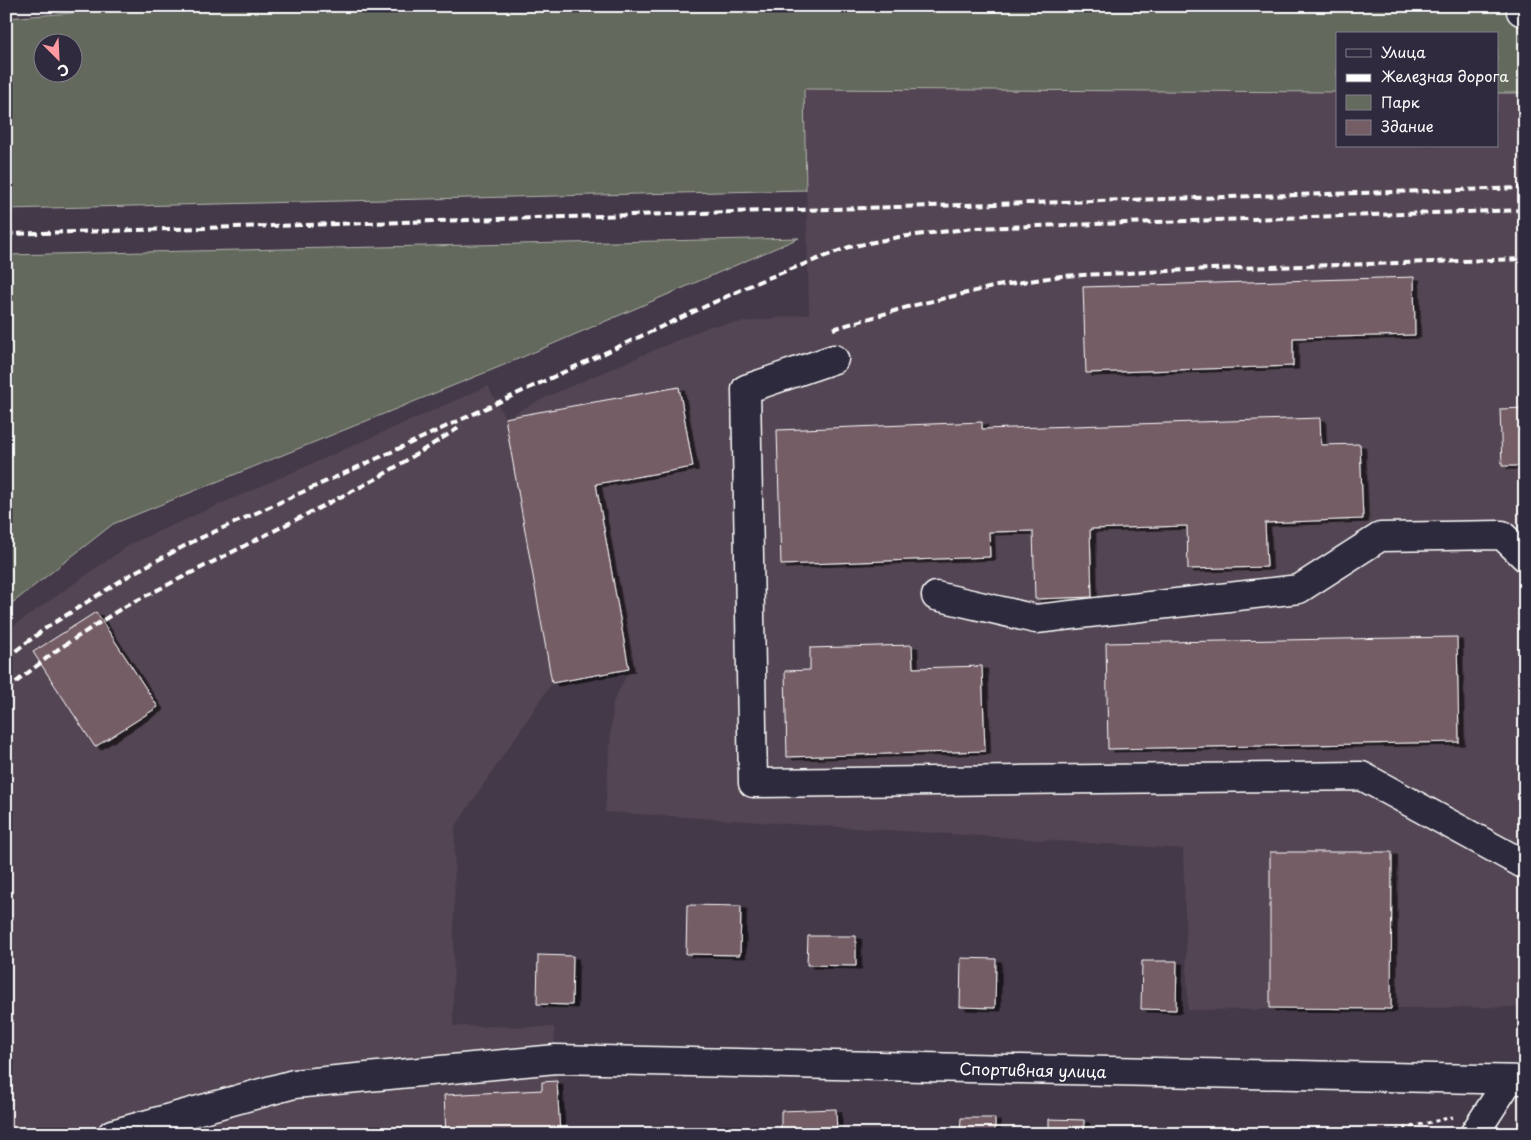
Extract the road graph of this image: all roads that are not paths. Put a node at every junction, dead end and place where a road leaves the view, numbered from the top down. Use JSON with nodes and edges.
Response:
{"nodes":[{"id":1,"x":834,"y":359,"type":"dead end"},
{"id":2,"x":1525,"y":557,"type":"edge"},
{"id":3,"x":936,"y":596,"type":"dead end"},
{"id":4,"x":1525,"y":865,"type":"edge"},
{"id":5,"x":1517,"y":1080,"type":"edge"},
{"id":6,"x":112,"y":1134,"type":"edge"},
{"id":7,"x":1474,"y":1134,"type":"edge"}],
"edges":[{"from":1,"to":4,"type":"street"},
{"from":2,"to":3,"type":"street"},
{"from":5,"to":6,"type":"street","name":"Спортивная улица"},
{"from":5,"to":7,"type":"street","name":"Спортивная улица"}]}
